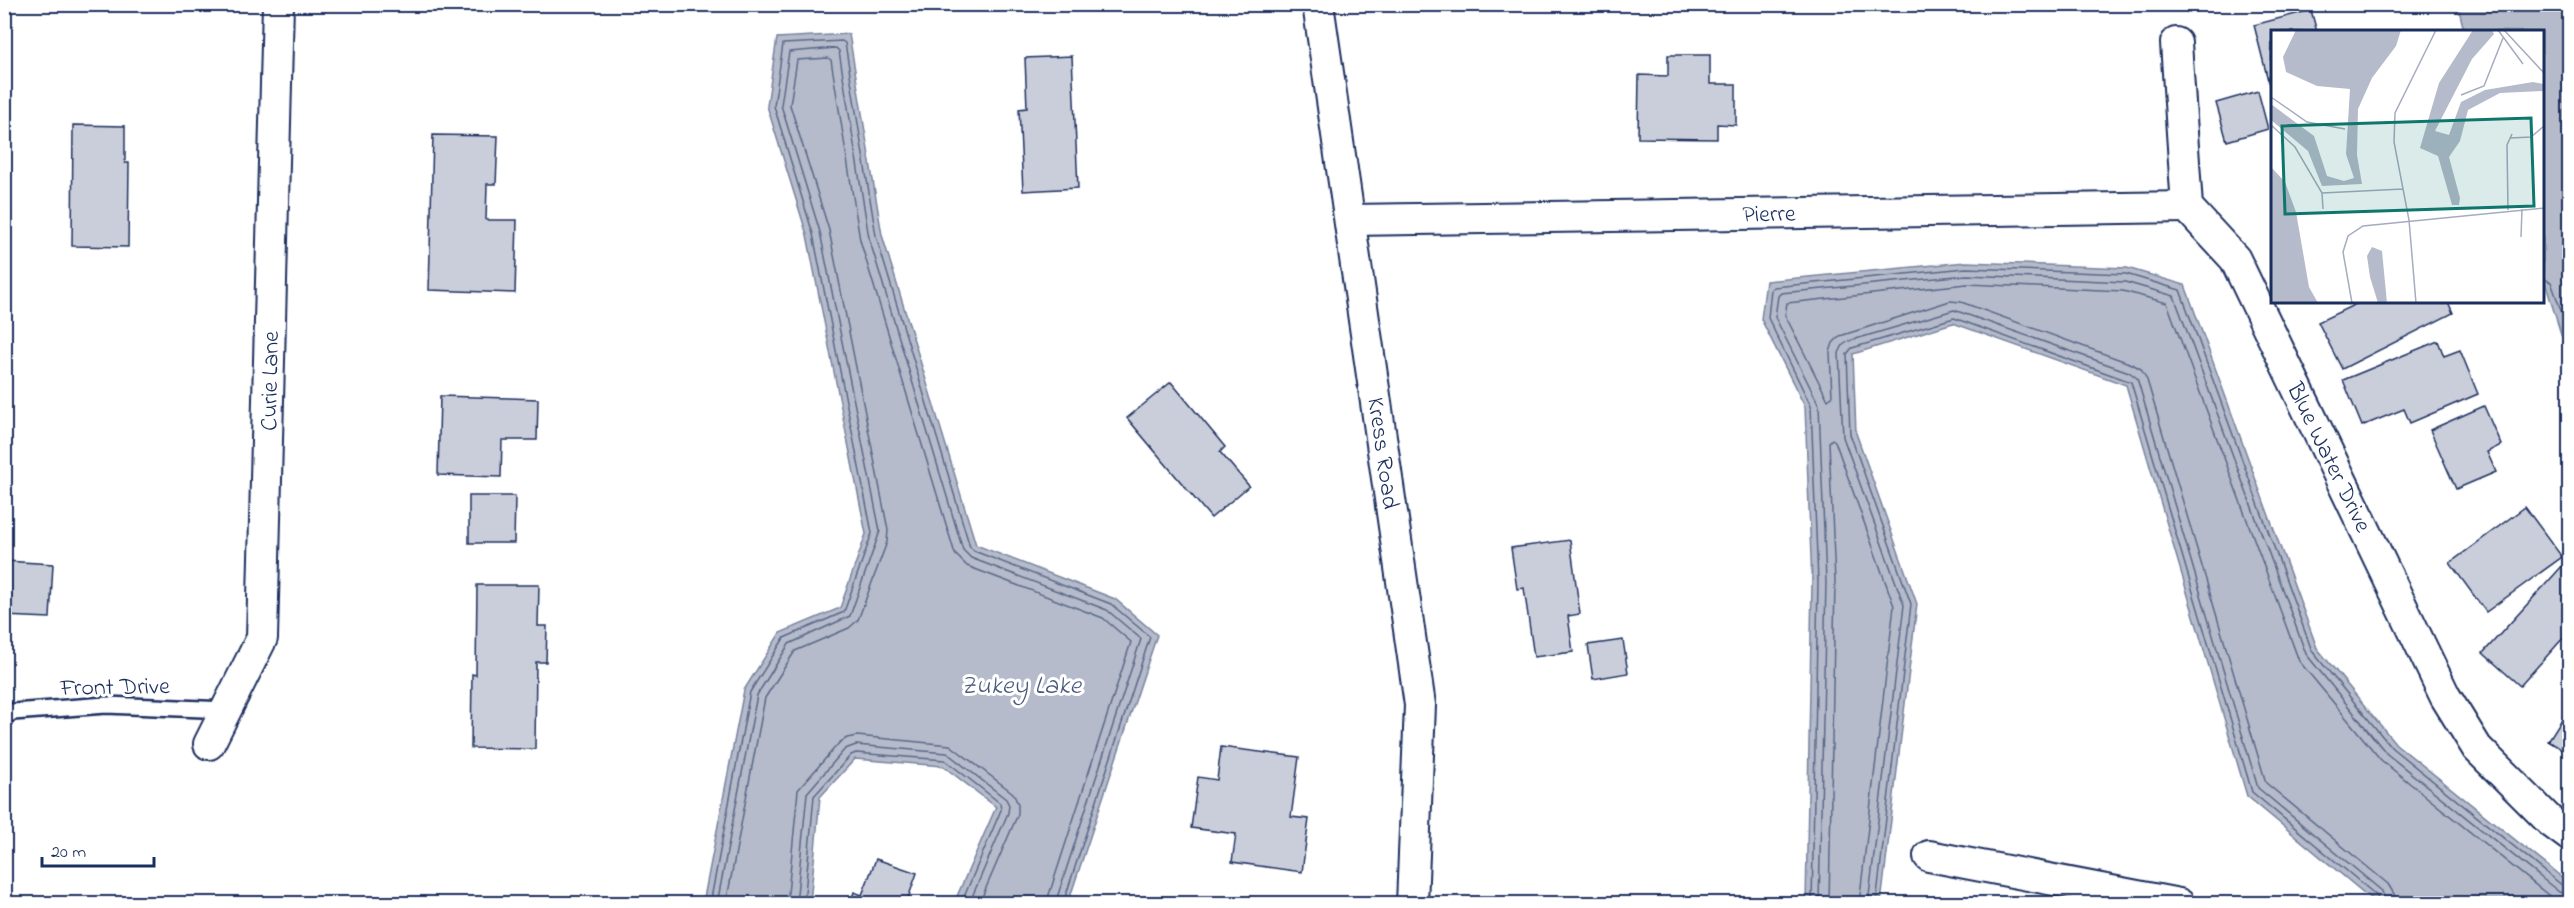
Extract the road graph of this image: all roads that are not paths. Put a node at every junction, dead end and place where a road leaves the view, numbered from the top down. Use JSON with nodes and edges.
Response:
{"nodes":[{"id":1,"x":278,"y":4,"type":"edge"},
{"id":2,"x":1318,"y":4,"type":"edge"},
{"id":3,"x":2176,"y":43,"type":"dead end"},
{"id":4,"x":2187,"y":207,"type":"junction"},
{"id":5,"x":1350,"y":220,"type":"junction"},
{"id":6,"x":227,"y":710,"type":"junction"},
{"id":7,"x":4,"y":717,"type":"edge"},
{"id":8,"x":209,"y":744,"type":"dead end"},
{"id":9,"x":2570,"y":836,"type":"edge"},
{"id":10,"x":1929,"y":856,"type":"dead end"},
{"id":11,"x":1412,"y":903,"type":"edge"},
{"id":12,"x":2179,"y":903,"type":"edge"}],
"edges":[{"from":1,"to":6,"type":"street","name":"Curie Lane"},
{"from":2,"to":5,"type":"street","name":"Kress Road"},
{"from":3,"to":4,"type":"street"},
{"from":4,"to":5,"type":"street","name":"Pierre"},
{"from":4,"to":9,"type":"street","name":"Blue Water Drive"},
{"from":5,"to":11,"type":"street","name":"Kress Road"},
{"from":6,"to":7,"type":"lane","name":"Front Drive"},
{"from":6,"to":8,"type":"street","name":"Curie Lane"},
{"from":10,"to":12,"type":"street"}]}
